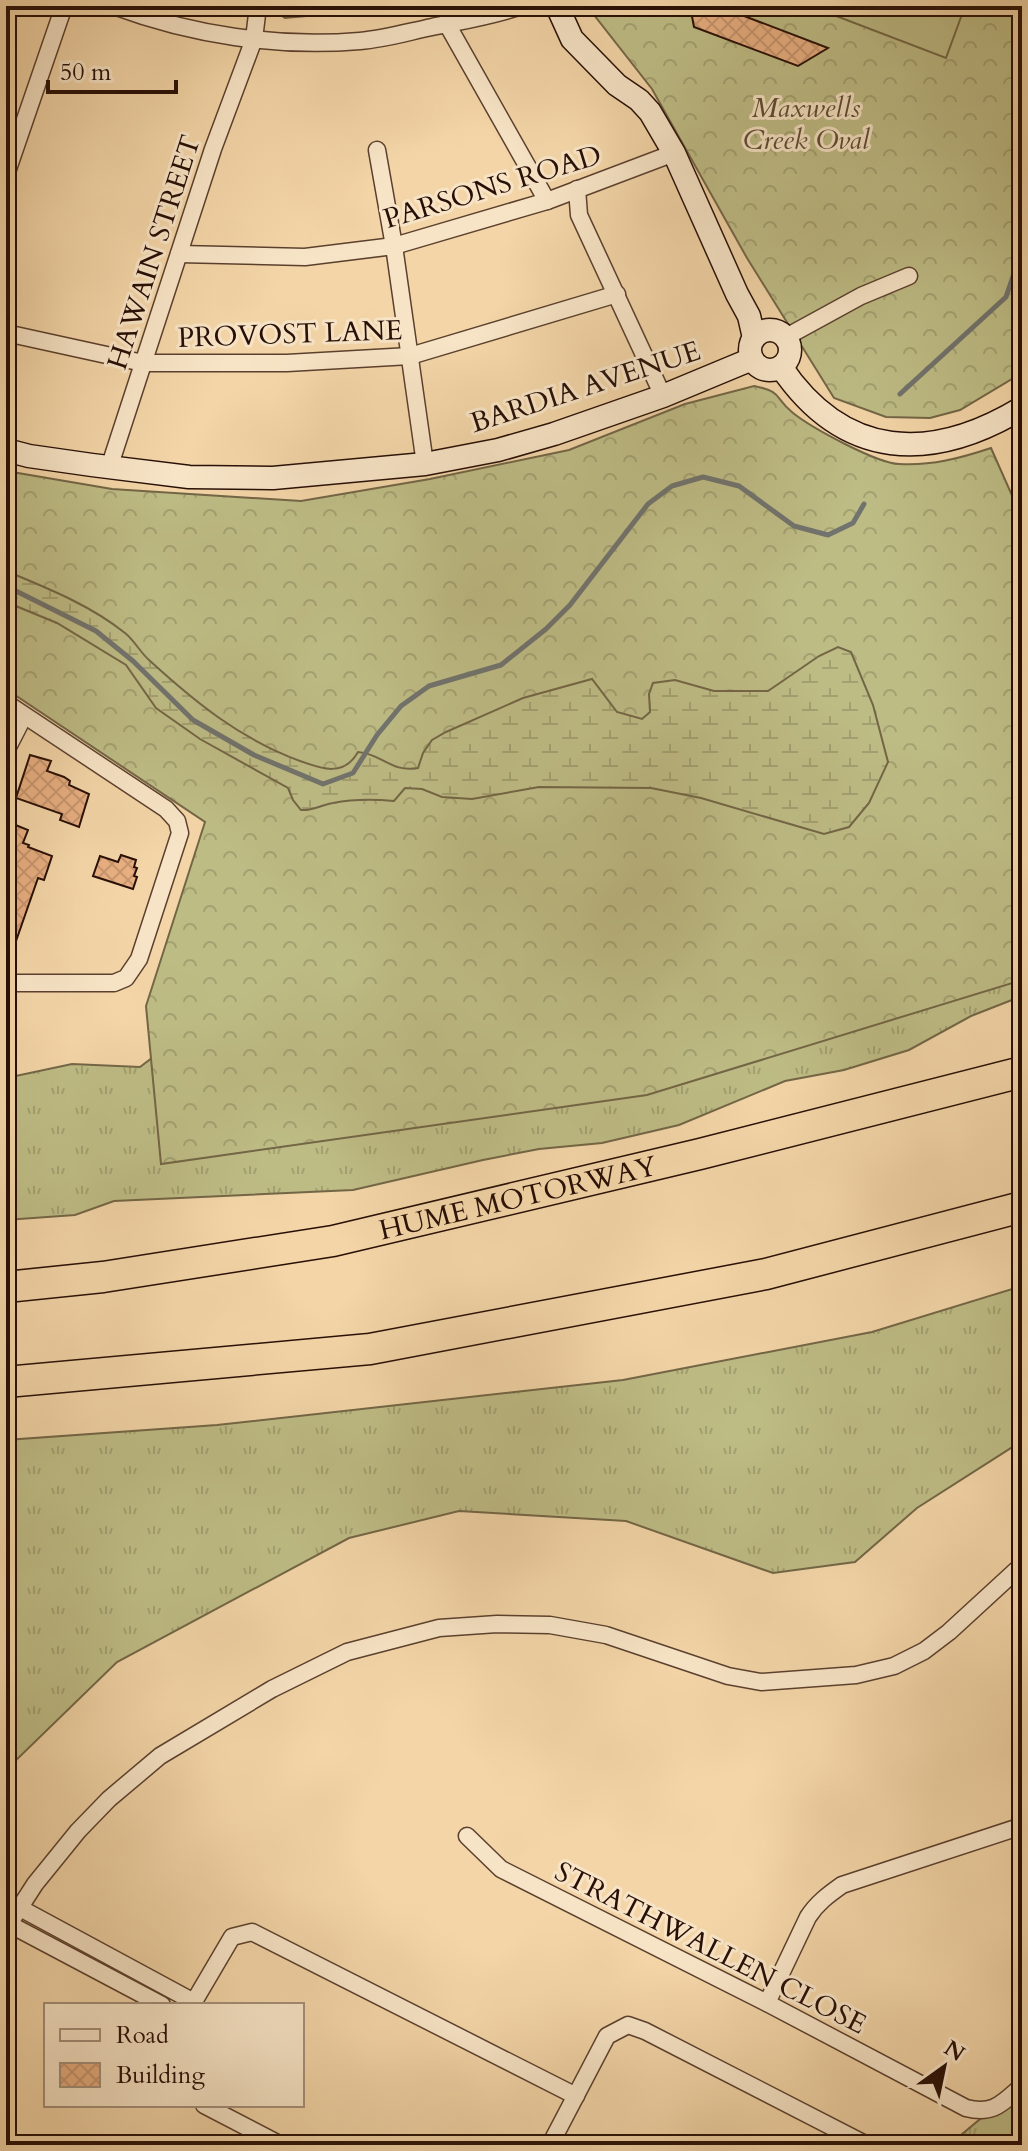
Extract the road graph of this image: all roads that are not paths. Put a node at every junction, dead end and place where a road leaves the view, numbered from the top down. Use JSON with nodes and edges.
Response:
{"nodes":[{"id":1,"x":64,"y":6,"type":"edge"},
{"id":2,"x":114,"y":6,"type":"edge"},
{"id":3,"x":258,"y":6,"type":"edge"},
{"id":4,"x":521,"y":6,"type":"edge"},
{"id":5,"x":557,"y":6,"type":"edge"},
{"id":6,"x":447,"y":24,"type":"junction"},
{"id":7,"x":254,"y":39,"type":"junction"},
{"id":8,"x":377,"y":150,"type":"dead end"},
{"id":9,"x":674,"y":153,"type":"junction"},
{"id":10,"x":6,"y":175,"type":"edge"},
{"id":11,"x":577,"y":189,"type":"junction"},
{"id":12,"x":547,"y":201,"type":"junction"},
{"id":13,"x":394,"y":246,"type":"junction"},
{"id":14,"x":179,"y":254,"type":"junction"},
{"id":15,"x":909,"y":276,"type":"dead end"},
{"id":16,"x":617,"y":294,"type":"junction"},
{"id":17,"x":6,"y":333,"type":"edge"},
{"id":18,"x":786,"y":337,"type":"junction"},
{"id":19,"x":753,"y":348,"type":"junction"},
{"id":20,"x":410,"y":356,"type":"junction"},
{"id":21,"x":143,"y":363,"type":"junction"},
{"id":22,"x":781,"y":367,"type":"junction"},
{"id":23,"x":663,"y":396,"type":"junction"},
{"id":24,"x":1022,"y":408,"type":"edge"},
{"id":25,"x":6,"y":450,"type":"edge"},
{"id":26,"x":425,"y":464,"type":"junction"},
{"id":27,"x":109,"y":468,"type":"junction"},
{"id":28,"x":6,"y":703,"type":"edge"},
{"id":29,"x":24,"y":716,"type":"junction"},
{"id":30,"x":6,"y":751,"type":"edge"},
{"id":31,"x":6,"y":983,"type":"edge"},
{"id":32,"x":1022,"y":1072,"type":"edge"},
{"id":33,"x":1022,"y":1207,"type":"edge"},
{"id":34,"x":6,"y":1287,"type":"edge"},
{"id":35,"x":6,"y":1382,"type":"edge"},
{"id":36,"x":1022,"y":1565,"type":"edge"},
{"id":37,"x":1022,"y":1826,"type":"edge"},
{"id":38,"x":467,"y":1836,"type":"dead end"},
{"id":39,"x":20,"y":1908,"type":"junction"},
{"id":40,"x":8,"y":1927,"type":"edge"},
{"id":41,"x":158,"y":2003,"type":"edge"},
{"id":42,"x":193,"y":2003,"type":"edge"},
{"id":43,"x":767,"y":2003,"type":"junction"},
{"id":44,"x":1022,"y":2086,"type":"edge"},
{"id":45,"x":576,"y":2096,"type":"junction"},
{"id":46,"x":208,"y":2107,"type":"edge"},
{"id":47,"x":281,"y":2145,"type":"edge"},
{"id":48,"x":550,"y":2145,"type":"edge"},
{"id":49,"x":867,"y":2145,"type":"edge"}],
"edges":[{"from":1,"to":10,"type":"street"},
{"from":2,"to":7,"type":"street"},
{"from":3,"to":7,"type":"street","name":"HAWAIN STREET"},
{"from":4,"to":6,"type":"street"},
{"from":5,"to":9,"type":"street"},
{"from":6,"to":7,"type":"street"},
{"from":6,"to":12,"type":"street"},
{"from":7,"to":14,"type":"street","name":"HAWAIN STREET"},
{"from":8,"to":13,"type":"street"},
{"from":9,"to":11,"type":"street","name":"PARSONS ROAD"},
{"from":9,"to":19,"type":"street"},
{"from":11,"to":12,"type":"street","name":"PARSONS ROAD"},
{"from":11,"to":16,"type":"street"},
{"from":12,"to":13,"type":"street","name":"PARSONS ROAD"},
{"from":13,"to":14,"type":"street","name":"PARSONS ROAD"},
{"from":13,"to":20,"type":"street"},
{"from":14,"to":21,"type":"street","name":"HAWAIN STREET"},
{"from":15,"to":18,"type":"street"},
{"from":16,"to":20,"type":"street","name":"PROVOST LANE"},
{"from":16,"to":23,"type":"street"},
{"from":17,"to":21,"type":"street","name":"PROVOST LANE"},
{"from":18,"to":19,"type":"street"},
{"from":18,"to":22,"type":"street"},
{"from":19,"to":22,"type":"street"},
{"from":19,"to":23,"type":"street","name":"BARDIA AVENUE"},
{"from":20,"to":21,"type":"street","name":"PROVOST LANE"},
{"from":20,"to":26,"type":"street"},
{"from":21,"to":27,"type":"street","name":"HAWAIN STREET"},
{"from":22,"to":24,"type":"street"},
{"from":23,"to":26,"type":"street","name":"BARDIA AVENUE"},
{"from":25,"to":27,"type":"street","name":"BARDIA AVENUE"},
{"from":26,"to":27,"type":"street","name":"BARDIA AVENUE"},
{"from":28,"to":29,"type":"street"},
{"from":29,"to":30,"type":"street"},
{"from":29,"to":31,"type":"street"},
{"from":32,"to":34,"type":"highway","name":"HUME MOTORWAY"},
{"from":33,"to":35,"type":"highway"},
{"from":36,"to":39,"type":"street"},
{"from":37,"to":43,"type":"street"},
{"from":38,"to":43,"type":"street","name":"STRATHWALLEN CLOSE"},
{"from":39,"to":40,"type":"street"},
{"from":39,"to":42,"type":"street"},
{"from":40,"to":41,"type":"street"},
{"from":42,"to":45,"type":"street"},
{"from":43,"to":44,"type":"street","name":"STRATHWALLEN CLOSE"},
{"from":45,"to":48,"type":"street"},
{"from":45,"to":49,"type":"street"},
{"from":46,"to":47,"type":"street"}]}
